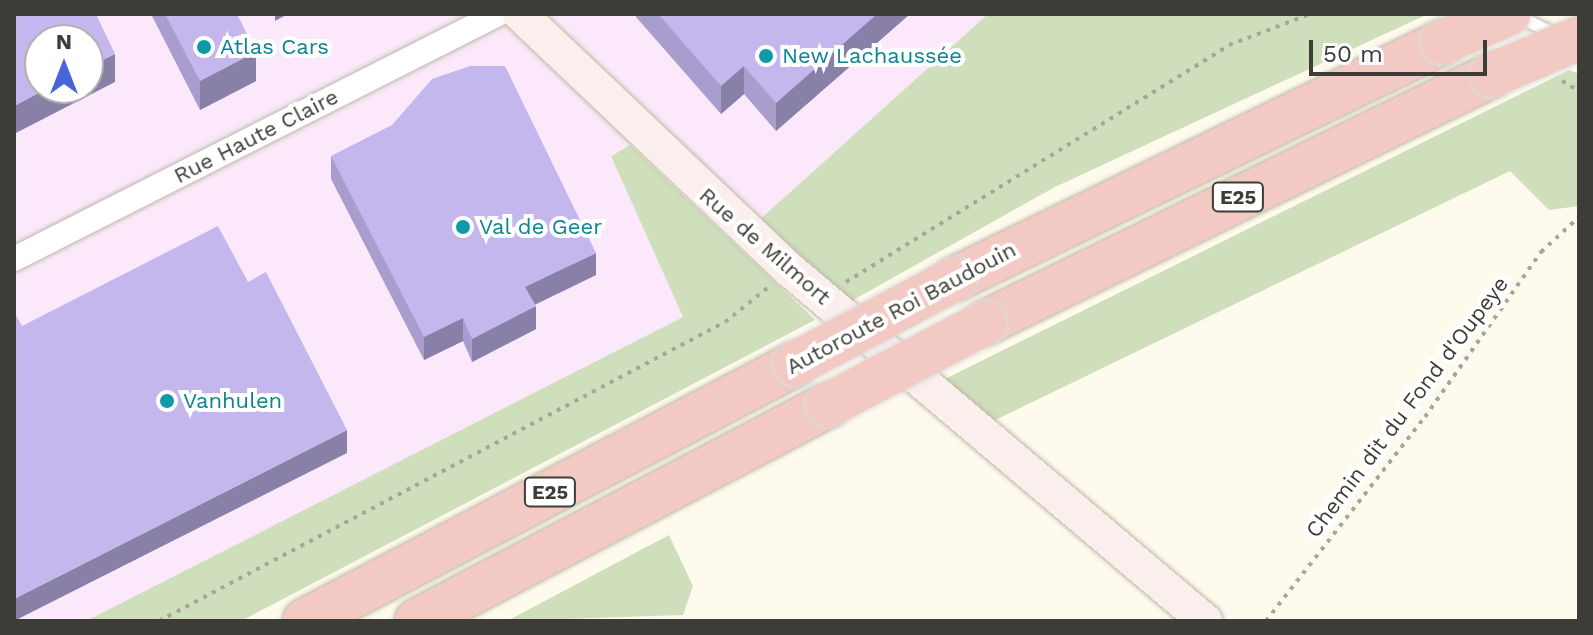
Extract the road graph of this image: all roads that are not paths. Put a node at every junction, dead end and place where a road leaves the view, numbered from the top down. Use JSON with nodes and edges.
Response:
{"nodes":[{"id":1,"x":498,"y":14,"type":"edge"},
{"id":2,"x":520,"y":14,"type":"edge"},
{"id":3,"x":1508,"y":14,"type":"edge"},
{"id":4,"x":1514,"y":14,"type":"edge"},
{"id":5,"x":1579,"y":38,"type":"edge"},
{"id":6,"x":1579,"y":45,"type":"edge"},
{"id":7,"x":14,"y":259,"type":"edge"},
{"id":8,"x":305,"y":621,"type":"edge"},
{"id":9,"x":417,"y":621,"type":"edge"},
{"id":10,"x":1205,"y":621,"type":"edge"}],
"edges":[{"from":1,"to":7,"type":"street","name":"Rue Haute Claire"},
{"from":2,"to":10,"type":"street","name":"Rue de Milmort"},
{"from":3,"to":8,"type":"highway","name":"Autoroute Roi Baudouin","number":"E25","bridge":true},
{"from":4,"to":6,"type":"lane"},
{"from":5,"to":9,"type":"highway","number":"E25","bridge":true}]}
